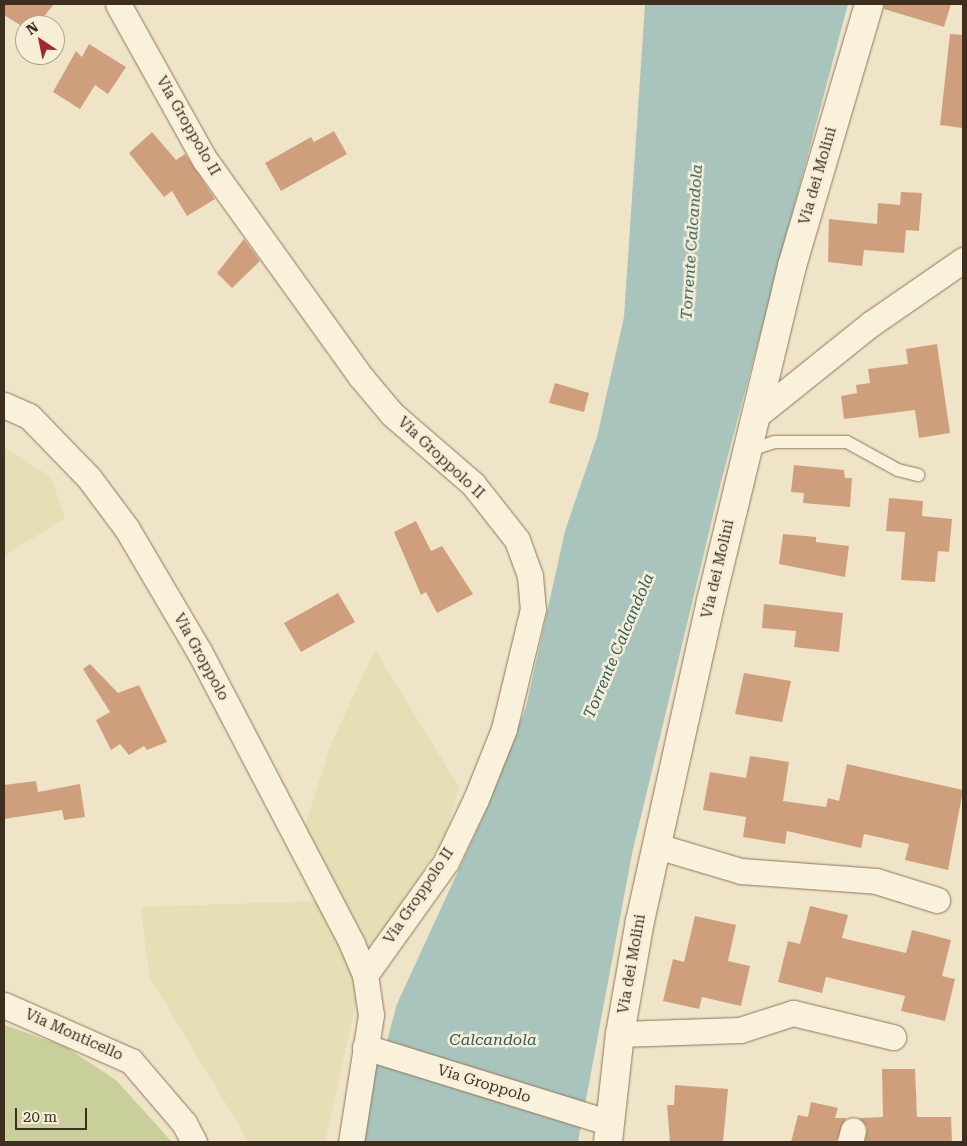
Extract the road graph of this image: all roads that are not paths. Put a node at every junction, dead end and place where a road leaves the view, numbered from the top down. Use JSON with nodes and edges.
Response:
{"nodes":[{"id":1,"x":118,"y":4,"type":"edge"},
{"id":2,"x":869,"y":4,"type":"edge"},
{"id":3,"x":963,"y":260,"type":"edge"},
{"id":4,"x":4,"y":405,"type":"edge"},
{"id":5,"x":757,"y":415,"type":"junction"},
{"id":6,"x":747,"y":452,"type":"junction"},
{"id":7,"x":918,"y":475,"type":"dead end"},
{"id":8,"x":657,"y":846,"type":"junction"},
{"id":9,"x":938,"y":900,"type":"dead end"},
{"id":10,"x":365,"y":975,"type":"junction"},
{"id":11,"x":4,"y":1005,"type":"edge"},
{"id":12,"x":620,"y":1034,"type":"junction"},
{"id":13,"x":893,"y":1037,"type":"dead end"},
{"id":14,"x":372,"y":1049,"type":"junction"},
{"id":15,"x":602,"y":1127,"type":"edge"},
{"id":16,"x":194,"y":1142,"type":"edge"},
{"id":17,"x":351,"y":1142,"type":"edge"}],
"edges":[{"from":1,"to":10,"type":"street","name":"Via Groppolo II"},
{"from":2,"to":5,"type":"street","name":"Via dei Molini"},
{"from":3,"to":5,"type":"street"},
{"from":4,"to":10,"type":"street","name":"Via Groppolo"},
{"from":5,"to":6,"type":"street","name":"Via dei Molini"},
{"from":6,"to":7,"type":"lane"},
{"from":6,"to":8,"type":"street","name":"Via dei Molini"},
{"from":8,"to":9,"type":"street"},
{"from":8,"to":12,"type":"street","name":"Via dei Molini"},
{"from":10,"to":14,"type":"street","name":"Via Groppolo"},
{"from":11,"to":16,"type":"street","name":"Via Monticello"},
{"from":12,"to":13,"type":"street"},
{"from":12,"to":15,"type":"street","name":"Via dei Molini"},
{"from":14,"to":15,"type":"street","name":"Via Groppolo"},
{"from":14,"to":17,"type":"street","name":"Via Groppolo"}]}
